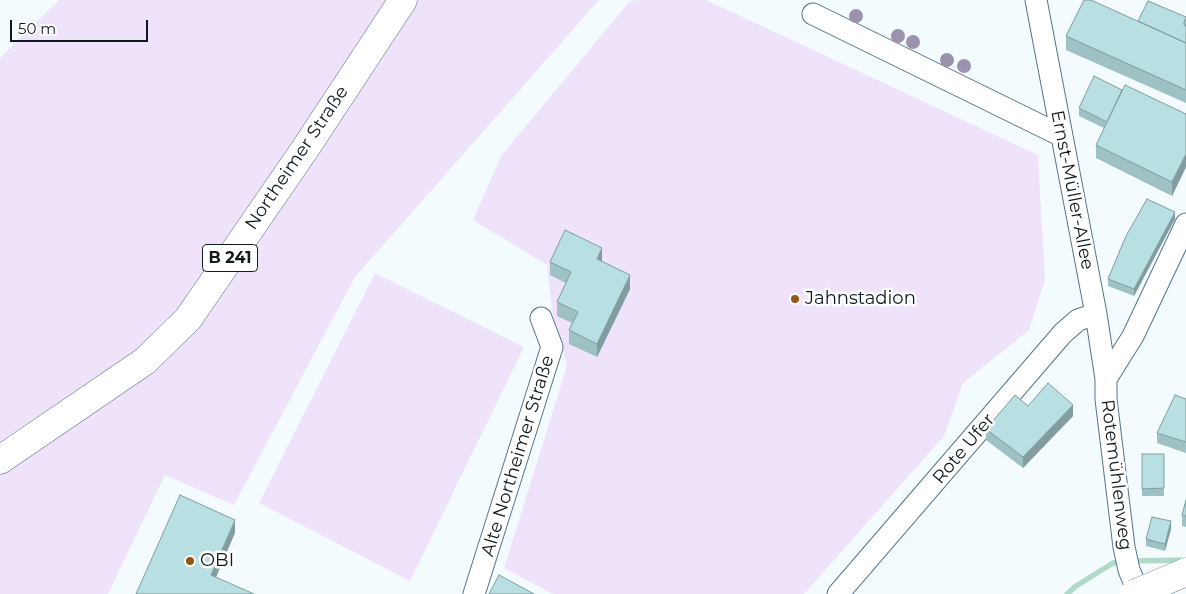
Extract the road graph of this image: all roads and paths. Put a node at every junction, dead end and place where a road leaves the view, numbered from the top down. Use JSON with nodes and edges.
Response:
{"nodes":[{"id":1,"x":403,"y":0,"type":"edge"},
{"id":2,"x":1036,"y":0,"type":"edge"},
{"id":3,"x":813,"y":14,"type":"dead end"},
{"id":4,"x":1062,"y":136,"type":"junction"},
{"id":5,"x":1186,"y":224,"type":"edge"},
{"id":6,"x":1096,"y":314,"type":"junction"},
{"id":7,"x":541,"y":318,"type":"dead end"},
{"id":8,"x":1106,"y":380,"type":"junction"},
{"id":9,"x":0,"y":460,"type":"edge"},
{"id":10,"x":1186,"y":572,"type":"edge"},
{"id":11,"x":1132,"y":582,"type":"edge"},
{"id":12,"x":474,"y":594,"type":"edge"},
{"id":13,"x":838,"y":594,"type":"edge"},
{"id":14,"x":1139,"y":594,"type":"edge"}],
"edges":[{"from":1,"to":9,"type":"main road","name":"Northeimer Straße","number":"B 241"},
{"from":2,"to":4,"type":"street","name":"Ernst-Müller-Allee"},
{"from":3,"to":4,"type":"street"},
{"from":4,"to":6,"type":"street","name":"Ernst-Müller-Allee"},
{"from":5,"to":8,"type":"street","name":"Rotemühlenweg"},
{"from":6,"to":8,"type":"street","name":"Ernst-Müller-Allee"},
{"from":6,"to":13,"type":"street","name":"Rote Ufer"},
{"from":7,"to":12,"type":"street","name":"Alte Northeimer Straße"},
{"from":8,"to":11,"type":"street","name":"Rotemühlenweg"},
{"from":10,"to":11,"type":"main road","bridge":true},
{"from":11,"to":14,"type":"street","name":"Rotemühlenweg"}]}
